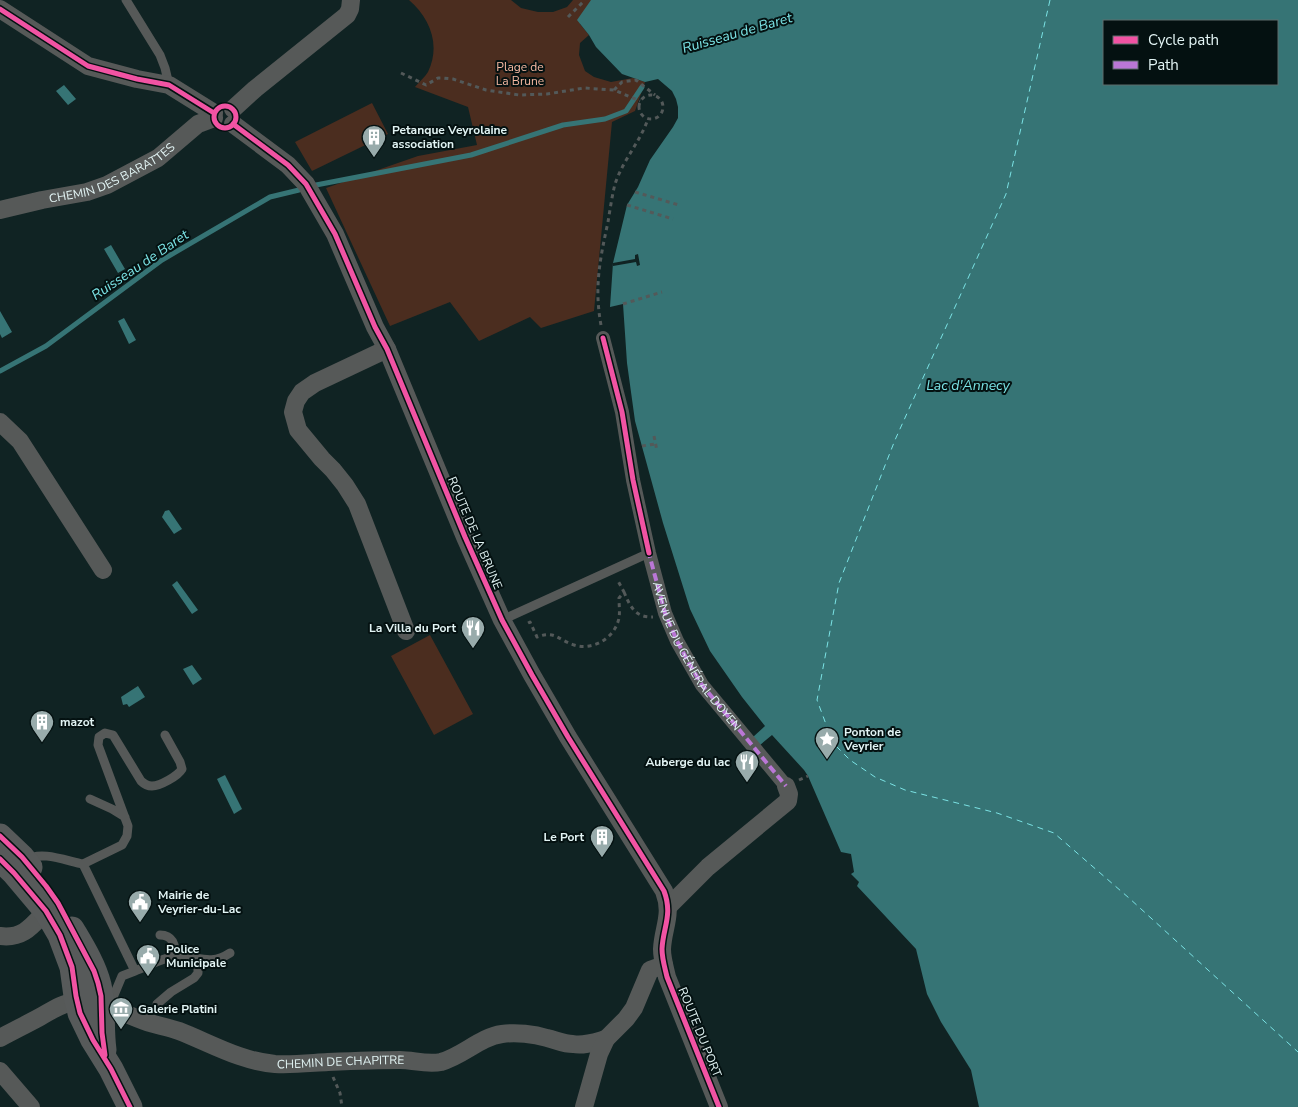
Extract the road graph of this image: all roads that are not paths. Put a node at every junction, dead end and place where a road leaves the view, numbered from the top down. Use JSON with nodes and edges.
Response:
{"nodes":[{"id":1,"x":126,"y":0,"type":"edge"},
{"id":2,"x":351,"y":0,"type":"edge"},
{"id":3,"x":0,"y":9,"type":"edge"},
{"id":4,"x":169,"y":85,"type":"junction"},
{"id":5,"x":214,"y":116,"type":"junction"},
{"id":6,"x":233,"y":117,"type":"junction"},
{"id":7,"x":0,"y":210,"type":"edge"},
{"id":8,"x":603,"y":338,"type":"road end"},
{"id":9,"x":386,"y":349,"type":"junction"},
{"id":10,"x":0,"y":422,"type":"edge"},
{"id":11,"x":649,"y":553,"type":"junction"},
{"id":12,"x":103,"y":570,"type":"dead end"},
{"id":13,"x":510,"y":616,"type":"junction"},
{"id":14,"x":406,"y":630,"type":"dead end"},
{"id":15,"x":165,"y":735,"type":"dead end"},
{"id":16,"x":786,"y":786,"type":"joint"},
{"id":17,"x":90,"y":799,"type":"dead end"},
{"id":18,"x":125,"y":817,"type":"junction"},
{"id":19,"x":0,"y":836,"type":"edge"},
{"id":20,"x":13,"y":864,"type":"edge"},
{"id":21,"x":83,"y":864,"type":"junction"},
{"id":22,"x":668,"y":907,"type":"junction"},
{"id":23,"x":46,"y":911,"type":"junction"},
{"id":24,"x":0,"y":936,"type":"edge"},
{"id":25,"x":160,"y":936,"type":"dead end"},
{"id":26,"x":230,"y":954,"type":"dead end"},
{"id":27,"x":173,"y":956,"type":"junction"},
{"id":28,"x":194,"y":958,"type":"junction"},
{"id":29,"x":664,"y":965,"type":"junction"},
{"id":30,"x":135,"y":971,"type":"junction"},
{"id":31,"x":157,"y":1004,"type":"dead end"},
{"id":32,"x":97,"y":1009,"type":"junction"},
{"id":33,"x":0,"y":1038,"type":"edge"},
{"id":34,"x":606,"y":1039,"type":"junction"},
{"id":35,"x":106,"y":1060,"type":"junction"},
{"id":36,"x":0,"y":1071,"type":"edge"},
{"id":37,"x":31,"y":1107,"type":"edge"},
{"id":38,"x":130,"y":1107,"type":"edge"},
{"id":39,"x":584,"y":1107,"type":"edge"},
{"id":40,"x":719,"y":1107,"type":"edge"}],
"edges":[{"from":1,"to":4,"type":"lane"},
{"from":2,"to":6,"type":"street"},
{"from":3,"to":4,"type":"street"},
{"from":4,"to":5,"type":"street"},
{"from":5,"to":6,"type":"street","name":"CHEMIN DES BARATTES"},
{"from":5,"to":7,"type":"street","name":"CHEMIN DES BARATTES"},
{"from":6,"to":9,"type":"street","name":"ROUTE DE LA BRUNE"},
{"from":8,"to":11,"type":"street","name":"AVENUE DU GÉNÉRAL DOYEN"},
{"from":9,"to":13,"type":"street","name":"ROUTE DE LA BRUNE"},
{"from":9,"to":14,"type":"street"},
{"from":10,"to":12,"type":"street"},
{"from":11,"to":13,"type":"lane"},
{"from":11,"to":16,"type":"street","name":"AVENUE DU GÉNÉRAL DOYEN"},
{"from":13,"to":22,"type":"street","name":"ROUTE DE LA BRUNE"},
{"from":15,"to":18,"type":"lane"},
{"from":16,"to":22,"type":"street","name":"AVENUE DU GÉNÉRAL DOYEN"},
{"from":17,"to":18,"type":"lane"},
{"from":18,"to":21,"type":"lane"},
{"from":19,"to":20,"type":"main road"},
{"from":20,"to":21,"type":"lane"},
{"from":20,"to":23,"type":"main road"},
{"from":20,"to":32,"type":"main road"},
{"from":21,"to":30,"type":"lane"},
{"from":22,"to":29,"type":"street","name":"ROUTE DE LA BRUNE"},
{"from":23,"to":24,"type":"street"},
{"from":23,"to":32,"type":"main road"},
{"from":25,"to":27,"type":"lane"},
{"from":26,"to":28,"type":"lane"},
{"from":27,"to":28,"type":"lane"},
{"from":27,"to":30,"type":"lane"},
{"from":28,"to":31,"type":"lane"},
{"from":29,"to":34,"type":"street"},
{"from":29,"to":40,"type":"street","name":"ROUTE DU PORT"},
{"from":30,"to":32,"type":"lane"},
{"from":32,"to":33,"type":"street"},
{"from":32,"to":34,"type":"street","name":"CHEMIN DE CHAPITRE"},
{"from":32,"to":35,"type":"main road"},
{"from":32,"to":35,"type":"main road"},
{"from":34,"to":39,"type":"street"},
{"from":35,"to":38,"type":"main road"},
{"from":36,"to":37,"type":"street"}]}
